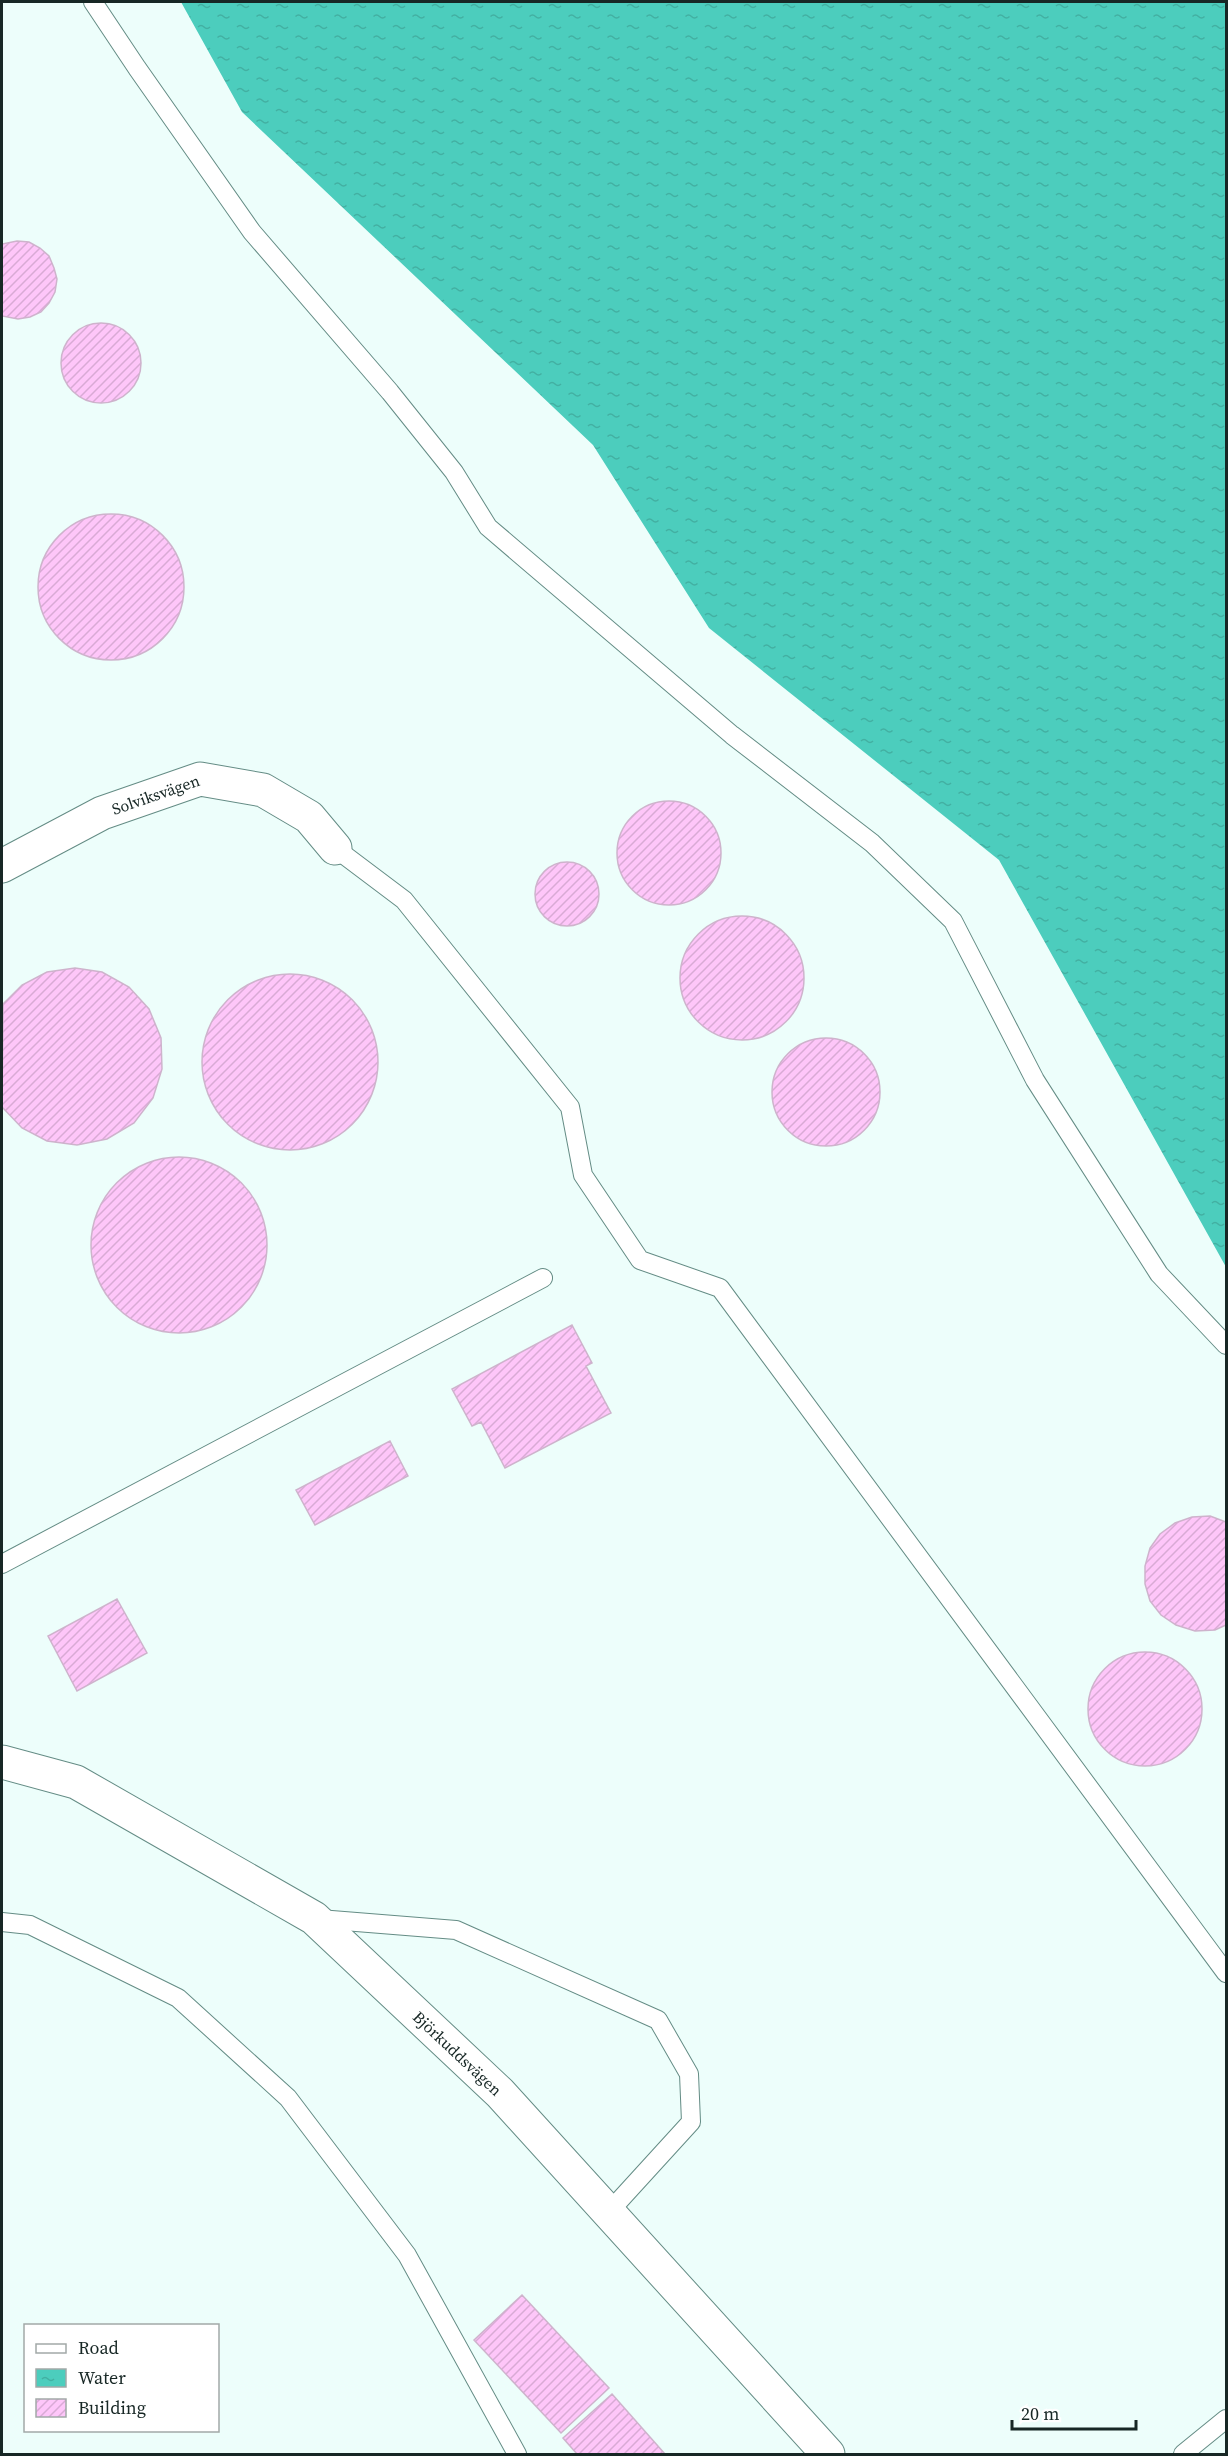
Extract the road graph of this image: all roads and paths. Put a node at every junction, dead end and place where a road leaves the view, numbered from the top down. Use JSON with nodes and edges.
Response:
{"nodes":[{"id":1,"x":93,"y":2,"type":"edge"},
{"id":2,"x":335,"y":848,"type":"joint"},
{"id":3,"x":2,"y":866,"type":"edge"},
{"id":4,"x":543,"y":1278,"type":"dead end"},
{"id":5,"x":1227,"y":1345,"type":"edge"},
{"id":6,"x":2,"y":1564,"type":"edge"},
{"id":7,"x":2,"y":1762,"type":"edge"},
{"id":8,"x":314,"y":1918,"type":"junction"},
{"id":9,"x":2,"y":1922,"type":"edge"},
{"id":10,"x":1227,"y":1973,"type":"edge"},
{"id":11,"x":608,"y":2213,"type":"junction"},
{"id":12,"x":1227,"y":2419,"type":"edge"},
{"id":13,"x":516,"y":2454,"type":"edge"},
{"id":14,"x":828,"y":2454,"type":"edge"},
{"id":15,"x":1183,"y":2454,"type":"edge"}],
"edges":[{"from":1,"to":5,"type":"lane"},
{"from":2,"to":3,"type":"street","name":"Solviksvägen"},
{"from":2,"to":10,"type":"lane"},
{"from":4,"to":6,"type":"lane"},
{"from":7,"to":8,"type":"street","name":"Björkuddsvägen"},
{"from":8,"to":11,"type":"street","name":"Björkuddsvägen"},
{"from":8,"to":11,"type":"lane"},
{"from":9,"to":13,"type":"lane"},
{"from":11,"to":14,"type":"street","name":"Björkuddsvägen"},
{"from":12,"to":15,"type":"lane"}]}
